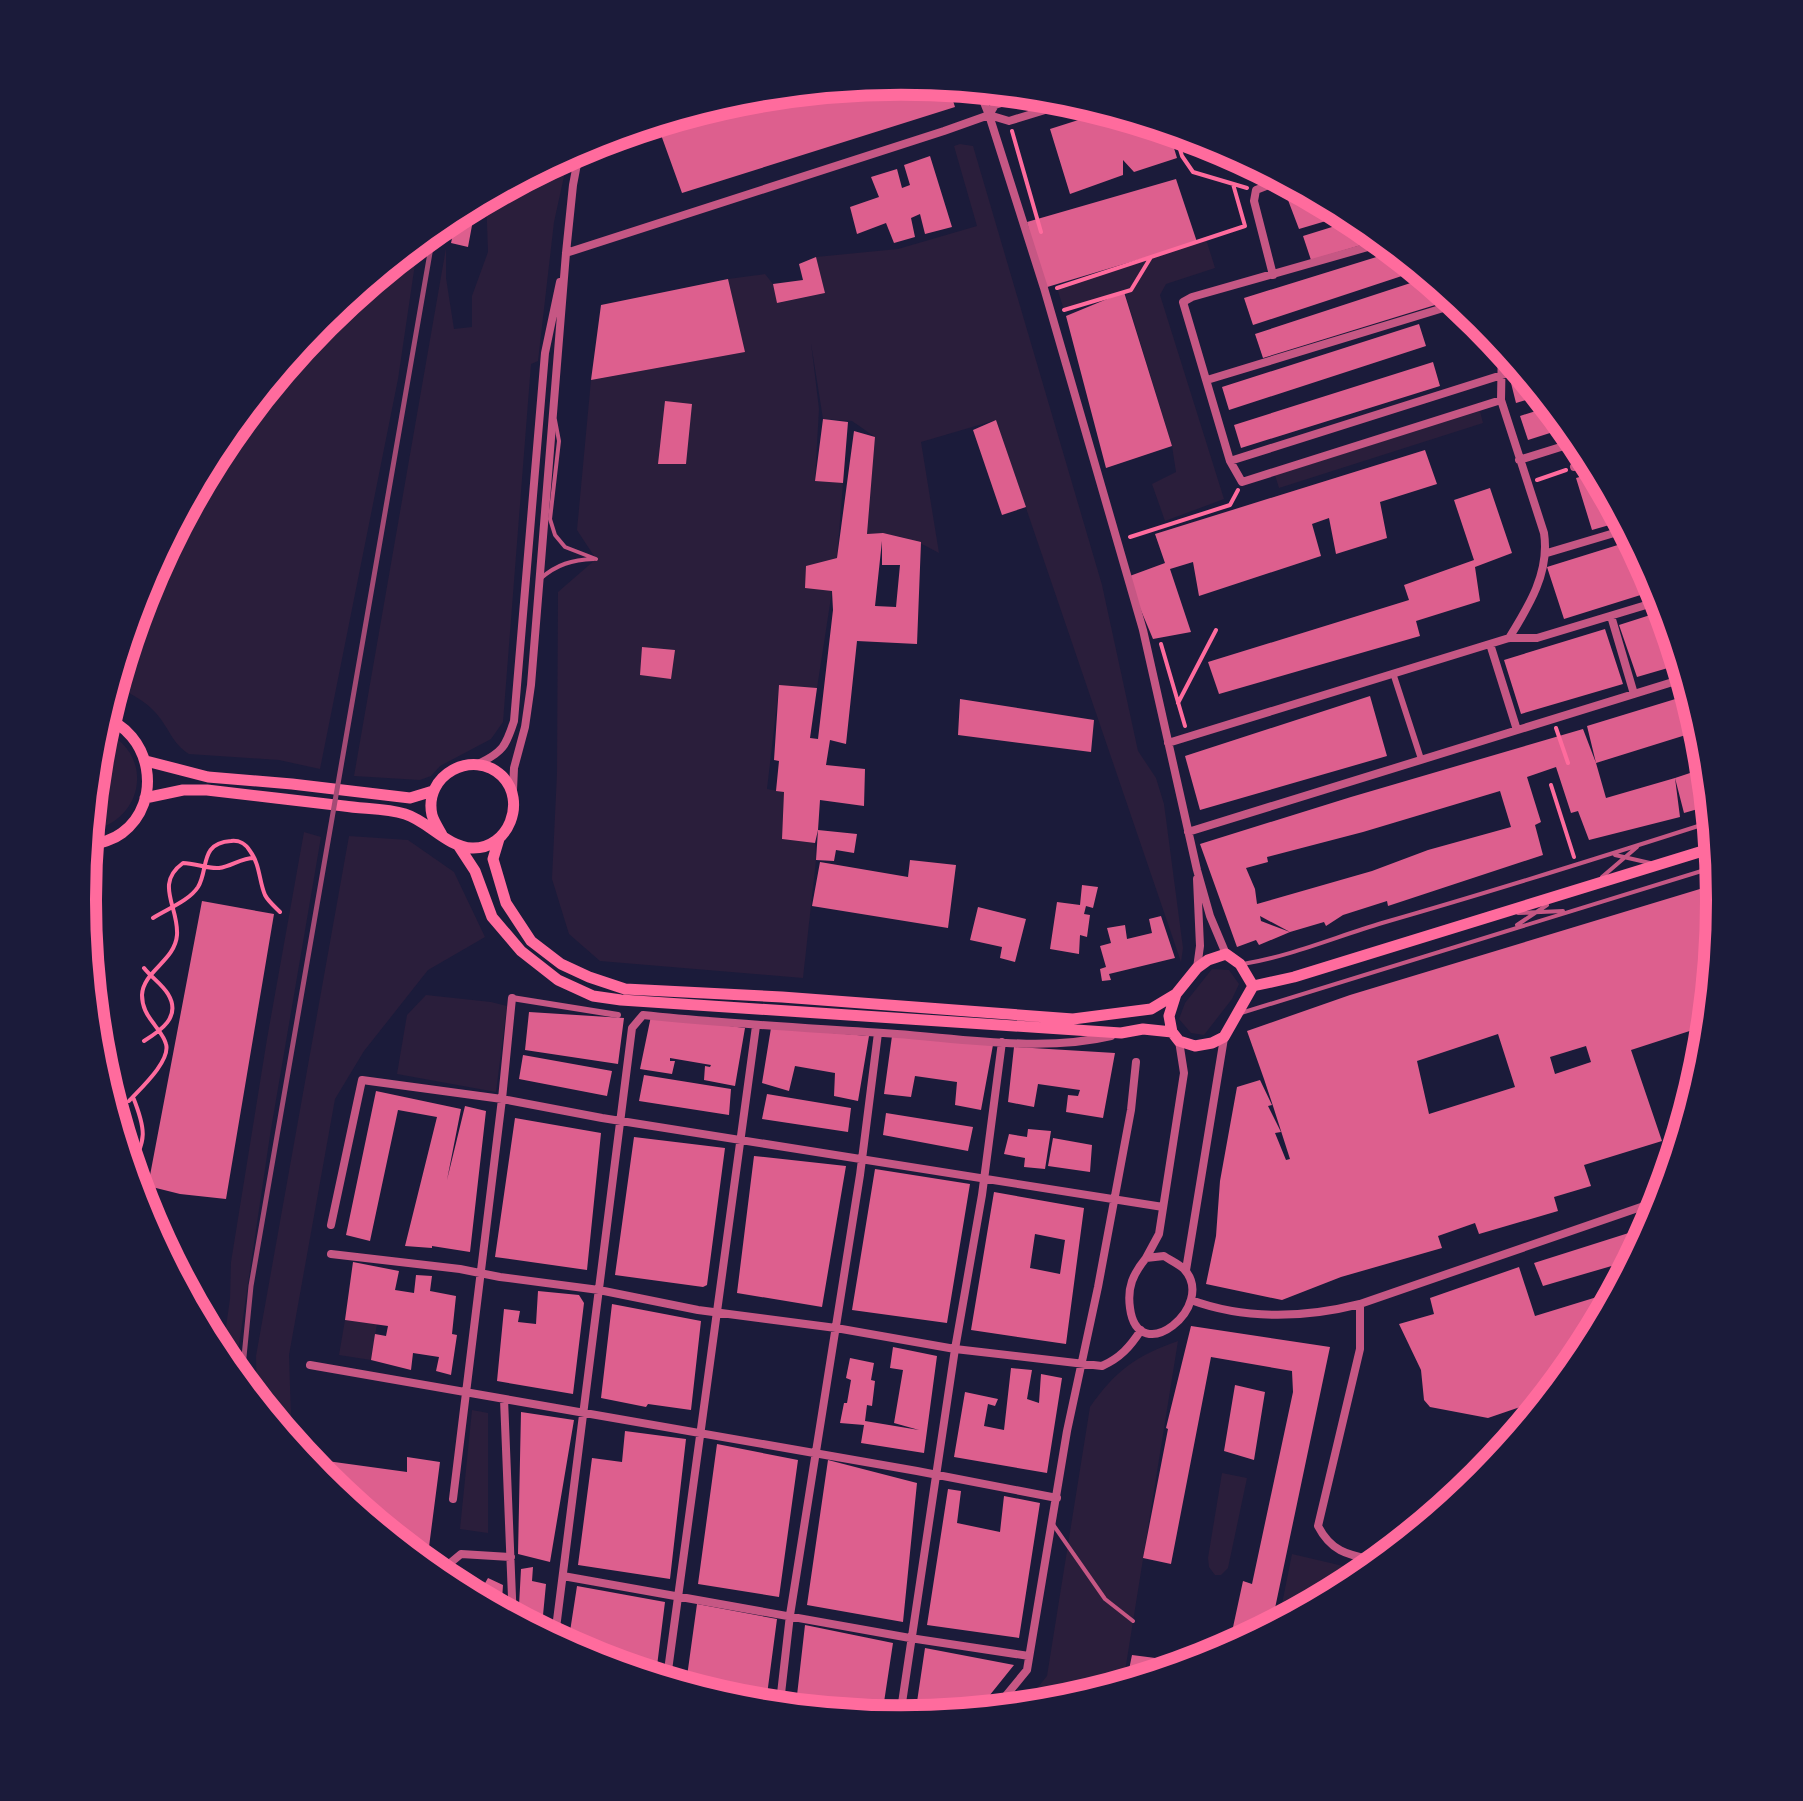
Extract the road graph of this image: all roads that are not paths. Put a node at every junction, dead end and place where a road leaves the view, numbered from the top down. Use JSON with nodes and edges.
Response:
{"nodes":[{"id":1,"x":983,"y":100,"type":"edge"},
{"id":2,"x":1003,"y":102,"type":"edge"},
{"id":3,"x":1050,"y":109,"type":"edge"},
{"id":4,"x":989,"y":114,"type":"junction"},
{"id":5,"x":577,"y":163,"type":"edge"},
{"id":6,"x":1270,"y":185,"type":"edge"},
{"id":7,"x":1371,"y":246,"type":"edge"},
{"id":8,"x":566,"y":254,"type":"junction"},
{"id":9,"x":1273,"y":275,"type":"junction"},
{"id":10,"x":1446,"y":307,"type":"edge"},
{"id":11,"x":1502,"y":364,"type":"edge"},
{"id":12,"x":1509,"y":372,"type":"edge"},
{"id":13,"x":1502,"y":374,"type":"junction"},
{"id":14,"x":1206,"y":380,"type":"junction"},
{"id":15,"x":1501,"y":400,"type":"junction"},
{"id":16,"x":554,"y":413,"type":"junction"},
{"id":17,"x":1566,"y":445,"type":"edge"},
{"id":18,"x":1519,"y":460,"type":"junction"},
{"id":19,"x":1230,"y":461,"type":"junction"},
{"id":20,"x":1579,"y":466,"type":"edge"},
{"id":21,"x":1574,"y":468,"type":"road end"},
{"id":22,"x":1618,"y":532,"type":"edge"},
{"id":23,"x":1548,"y":553,"type":"junction"},
{"id":24,"x":540,"y":579,"type":"junction"},
{"id":25,"x":1650,"y":604,"type":"edge"},
{"id":26,"x":1610,"y":616,"type":"junction"},
{"id":27,"x":1509,"y":638,"type":"junction"},
{"id":28,"x":1490,"y":644,"type":"junction"},
{"id":29,"x":1393,"y":673,"type":"junction"},
{"id":30,"x":1676,"y":680,"type":"edge"},
{"id":31,"x":1634,"y":694,"type":"junction"},
{"id":32,"x":116,"y":723,"type":"edge"},
{"id":33,"x":1517,"y":730,"type":"junction"},
{"id":34,"x":1168,"y":743,"type":"junction"},
{"id":35,"x":1421,"y":759,"type":"junction"},
{"id":36,"x":146,"y":761,"type":"junction"},
{"id":37,"x":478,"y":764,"type":"junction"},
{"id":38,"x":433,"y":791,"type":"junction"},
{"id":39,"x":513,"y":794,"type":"junction"},
{"id":40,"x":145,"y":798,"type":"junction"},
{"id":41,"x":1703,"y":824,"type":"edge"},
{"id":42,"x":1188,"y":832,"type":"junction"},
{"id":43,"x":442,"y":835,"type":"junction"},
{"id":44,"x":499,"y":839,"type":"junction"},
{"id":45,"x":98,"y":843,"type":"edge"},
{"id":46,"x":1640,"y":844,"type":"junction"},
{"id":47,"x":458,"y":845,"type":"junction"},
{"id":48,"x":1705,"y":850,"type":"edge"},
{"id":49,"x":1610,"y":854,"type":"junction"},
{"id":50,"x":1624,"y":857,"type":"junction"},
{"id":51,"x":1664,"y":862,"type":"junction"},
{"id":52,"x":1197,"y":870,"type":"junction"},
{"id":53,"x":1706,"y":870,"type":"edge"},
{"id":54,"x":1591,"y":885,"type":"junction"},
{"id":55,"x":1563,"y":894,"type":"junction"},
{"id":56,"x":1572,"y":910,"type":"junction"},
{"id":57,"x":1534,"y":913,"type":"junction"},
{"id":58,"x":1498,"y":914,"type":"junction"},
{"id":59,"x":1504,"y":931,"type":"junction"},
{"id":60,"x":1226,"y":954,"type":"junction"},
{"id":61,"x":1240,"y":964,"type":"junction"},
{"id":62,"x":1197,"y":968,"type":"junction"},
{"id":63,"x":1253,"y":986,"type":"junction"},
{"id":64,"x":1176,"y":994,"type":"junction"},
{"id":65,"x":512,"y":998,"type":"joint"},
{"id":66,"x":618,"y":1015,"type":"dead end"},
{"id":67,"x":1237,"y":1015,"type":"junction"},
{"id":68,"x":756,"y":1026,"type":"junction"},
{"id":69,"x":878,"y":1033,"type":"junction"},
{"id":70,"x":1120,"y":1034,"type":"junction"},
{"id":71,"x":1175,"y":1036,"type":"junction"},
{"id":72,"x":1224,"y":1037,"type":"junction"},
{"id":73,"x":1002,"y":1042,"type":"junction"},
{"id":74,"x":1136,"y":1062,"type":"dead end"},
{"id":75,"x":502,"y":1099,"type":"junction"},
{"id":76,"x":620,"y":1121,"type":"junction"},
{"id":77,"x":740,"y":1140,"type":"junction"},
{"id":78,"x":862,"y":1158,"type":"junction"},
{"id":79,"x":984,"y":1178,"type":"junction"},
{"id":80,"x":1113,"y":1198,"type":"junction"},
{"id":81,"x":1648,"y":1205,"type":"edge"},
{"id":82,"x":1162,"y":1207,"type":"junction"},
{"id":83,"x":332,"y":1225,"type":"dead end"},
{"id":84,"x":331,"y":1254,"type":"dead end"},
{"id":85,"x":1146,"y":1258,"type":"junction"},
{"id":86,"x":1186,"y":1270,"type":"junction"},
{"id":87,"x":480,"y":1274,"type":"junction"},
{"id":88,"x":600,"y":1290,"type":"junction"},
{"id":89,"x":1192,"y":1300,"type":"junction"},
{"id":90,"x":1360,"y":1304,"type":"junction"},
{"id":91,"x":717,"y":1312,"type":"junction"},
{"id":92,"x":836,"y":1328,"type":"junction"},
{"id":93,"x":1141,"y":1330,"type":"junction"},
{"id":94,"x":955,"y":1349,"type":"junction"},
{"id":95,"x":1081,"y":1364,"type":"junction"},
{"id":96,"x":310,"y":1366,"type":"dead end"},
{"id":97,"x":466,"y":1393,"type":"junction"},
{"id":98,"x":504,"y":1399,"type":"junction"},
{"id":99,"x":583,"y":1413,"type":"junction"},
{"id":100,"x":700,"y":1434,"type":"junction"},
{"id":101,"x":817,"y":1454,"type":"junction"},
{"id":102,"x":936,"y":1476,"type":"junction"},
{"id":103,"x":1057,"y":1498,"type":"junction"},
{"id":104,"x":453,"y":1499,"type":"dead end"},
{"id":105,"x":1052,"y":1523,"type":"junction"},
{"id":106,"x":511,"y":1557,"type":"junction"},
{"id":107,"x":1367,"y":1558,"type":"edge"},
{"id":108,"x":449,"y":1566,"type":"edge"},
{"id":109,"x":563,"y":1576,"type":"junction"},
{"id":110,"x":678,"y":1595,"type":"junction"},
{"id":111,"x":513,"y":1606,"type":"edge"},
{"id":112,"x":790,"y":1616,"type":"junction"},
{"id":113,"x":1133,"y":1621,"type":"dead end"},
{"id":114,"x":556,"y":1628,"type":"edge"},
{"id":115,"x":910,"y":1638,"type":"junction"},
{"id":116,"x":1030,"y":1656,"type":"junction"},
{"id":117,"x":668,"y":1671,"type":"edge"},
{"id":118,"x":781,"y":1697,"type":"edge"},
{"id":119,"x":1003,"y":1699,"type":"edge"},
{"id":120,"x":900,"y":1706,"type":"edge"}],
"edges":[{"from":1,"to":4,"type":"street"},
{"from":2,"to":4,"type":"street"},
{"from":3,"to":4,"type":"street"},
{"from":4,"to":8,"type":"street"},
{"from":4,"to":34,"type":"street"},
{"from":5,"to":8,"type":"street"},
{"from":6,"to":9,"type":"street"},
{"from":7,"to":9,"type":"street"},
{"from":8,"to":16,"type":"street"},
{"from":8,"to":37,"type":"street"},
{"from":9,"to":14,"type":"street"},
{"from":10,"to":14,"type":"street"},
{"from":11,"to":13,"type":"street"},
{"from":12,"to":13,"type":"street"},
{"from":13,"to":15,"type":"street"},
{"from":13,"to":19,"type":"street"},
{"from":14,"to":19,"type":"street"},
{"from":15,"to":18,"type":"street"},
{"from":15,"to":19,"type":"street"},
{"from":16,"to":24,"type":"street"},
{"from":16,"to":24,"type":"lane"},
{"from":17,"to":18,"type":"street"},
{"from":18,"to":23,"type":"street"},
{"from":20,"to":21,"type":"street"},
{"from":22,"to":23,"type":"street"},
{"from":23,"to":27,"type":"street"},
{"from":24,"to":39,"type":"street"},
{"from":25,"to":26,"type":"street"},
{"from":26,"to":27,"type":"street"},
{"from":26,"to":31,"type":"street"},
{"from":27,"to":28,"type":"street"},
{"from":28,"to":29,"type":"street"},
{"from":28,"to":33,"type":"street"},
{"from":29,"to":34,"type":"street"},
{"from":29,"to":35,"type":"street"},
{"from":30,"to":31,"type":"street"},
{"from":31,"to":33,"type":"street"},
{"from":32,"to":36,"type":"main road"},
{"from":33,"to":35,"type":"street"},
{"from":34,"to":42,"type":"street"},
{"from":35,"to":42,"type":"street"},
{"from":36,"to":38,"type":"main road"},
{"from":36,"to":40,"type":"main road"},
{"from":37,"to":38,"type":"main road"},
{"from":37,"to":39,"type":"main road"},
{"from":38,"to":43,"type":"main road"},
{"from":39,"to":44,"type":"main road"},
{"from":40,"to":43,"type":"main road"},
{"from":40,"to":45,"type":"main road"},
{"from":41,"to":46,"type":"lane"},
{"from":42,"to":52,"type":"street"},
{"from":43,"to":47,"type":"main road"},
{"from":44,"to":47,"type":"main road"},
{"from":44,"to":64,"type":"main road"},
{"from":46,"to":49,"type":"lane"},
{"from":46,"to":50,"type":"lane"},
{"from":47,"to":70,"type":"main road"},
{"from":48,"to":51,"type":"main road"},
{"from":49,"to":50,"type":"lane"},
{"from":49,"to":61,"type":"lane"},
{"from":50,"to":51,"type":"lane"},
{"from":50,"to":54,"type":"lane"},
{"from":51,"to":54,"type":"main road"},
{"from":52,"to":60,"type":"street"},
{"from":52,"to":62,"type":"street"},
{"from":53,"to":56,"type":"lane"},
{"from":54,"to":55,"type":"main road"},
{"from":55,"to":57,"type":"lane"},
{"from":55,"to":58,"type":"main road"},
{"from":56,"to":57,"type":"lane"},
{"from":56,"to":59,"type":"lane"},
{"from":57,"to":58,"type":"lane"},
{"from":57,"to":59,"type":"lane"},
{"from":58,"to":63,"type":"main road"},
{"from":59,"to":67,"type":"lane"},
{"from":60,"to":61,"type":"main road"},
{"from":60,"to":62,"type":"main road"},
{"from":61,"to":63,"type":"main road"},
{"from":62,"to":64,"type":"main road"},
{"from":63,"to":67,"type":"main road"},
{"from":64,"to":71,"type":"main road"},
{"from":65,"to":66,"type":"street"},
{"from":65,"to":75,"type":"street"},
{"from":67,"to":72,"type":"main road"},
{"from":68,"to":69,"type":"street"},
{"from":68,"to":76,"type":"street"},
{"from":68,"to":77,"type":"street"},
{"from":69,"to":73,"type":"street"},
{"from":69,"to":78,"type":"street"},
{"from":70,"to":71,"type":"main road"},
{"from":70,"to":73,"type":"street"},
{"from":71,"to":72,"type":"main road"},
{"from":71,"to":82,"type":"street"},
{"from":72,"to":86,"type":"street"},
{"from":73,"to":79,"type":"street"},
{"from":74,"to":80,"type":"street"},
{"from":75,"to":76,"type":"street"},
{"from":75,"to":83,"type":"street"},
{"from":75,"to":87,"type":"street"},
{"from":76,"to":77,"type":"street"},
{"from":76,"to":88,"type":"street"},
{"from":77,"to":78,"type":"street"},
{"from":77,"to":91,"type":"street"},
{"from":78,"to":79,"type":"street"},
{"from":78,"to":92,"type":"street"},
{"from":79,"to":80,"type":"street"},
{"from":79,"to":94,"type":"street"},
{"from":80,"to":82,"type":"street"},
{"from":80,"to":95,"type":"street"},
{"from":81,"to":90,"type":"street"},
{"from":82,"to":85,"type":"street"},
{"from":84,"to":87,"type":"street"},
{"from":85,"to":86,"type":"street"},
{"from":85,"to":93,"type":"street"},
{"from":86,"to":89,"type":"street"},
{"from":87,"to":88,"type":"street"},
{"from":87,"to":97,"type":"street"},
{"from":88,"to":91,"type":"street"},
{"from":88,"to":99,"type":"street"},
{"from":89,"to":90,"type":"street"},
{"from":89,"to":93,"type":"street"},
{"from":90,"to":107,"type":"street"},
{"from":91,"to":92,"type":"street"},
{"from":91,"to":100,"type":"street"},
{"from":92,"to":94,"type":"street"},
{"from":92,"to":101,"type":"street"},
{"from":93,"to":95,"type":"street"},
{"from":94,"to":95,"type":"street"},
{"from":94,"to":102,"type":"street"},
{"from":95,"to":103,"type":"street"},
{"from":96,"to":97,"type":"street"},
{"from":97,"to":98,"type":"street"},
{"from":97,"to":104,"type":"street"},
{"from":98,"to":99,"type":"street"},
{"from":98,"to":106,"type":"street"},
{"from":99,"to":100,"type":"street"},
{"from":99,"to":109,"type":"street"},
{"from":100,"to":101,"type":"street"},
{"from":100,"to":110,"type":"street"},
{"from":101,"to":102,"type":"street"},
{"from":101,"to":112,"type":"street"},
{"from":102,"to":103,"type":"street"},
{"from":102,"to":115,"type":"street"},
{"from":103,"to":105,"type":"street"},
{"from":105,"to":113,"type":"lane"},
{"from":105,"to":116,"type":"street"},
{"from":106,"to":108,"type":"street"},
{"from":106,"to":111,"type":"street"},
{"from":109,"to":110,"type":"street"},
{"from":109,"to":114,"type":"street"},
{"from":110,"to":112,"type":"street"},
{"from":110,"to":117,"type":"street"},
{"from":112,"to":115,"type":"street"},
{"from":112,"to":118,"type":"street"},
{"from":115,"to":116,"type":"street"},
{"from":115,"to":120,"type":"street"},
{"from":116,"to":119,"type":"street"}]}
